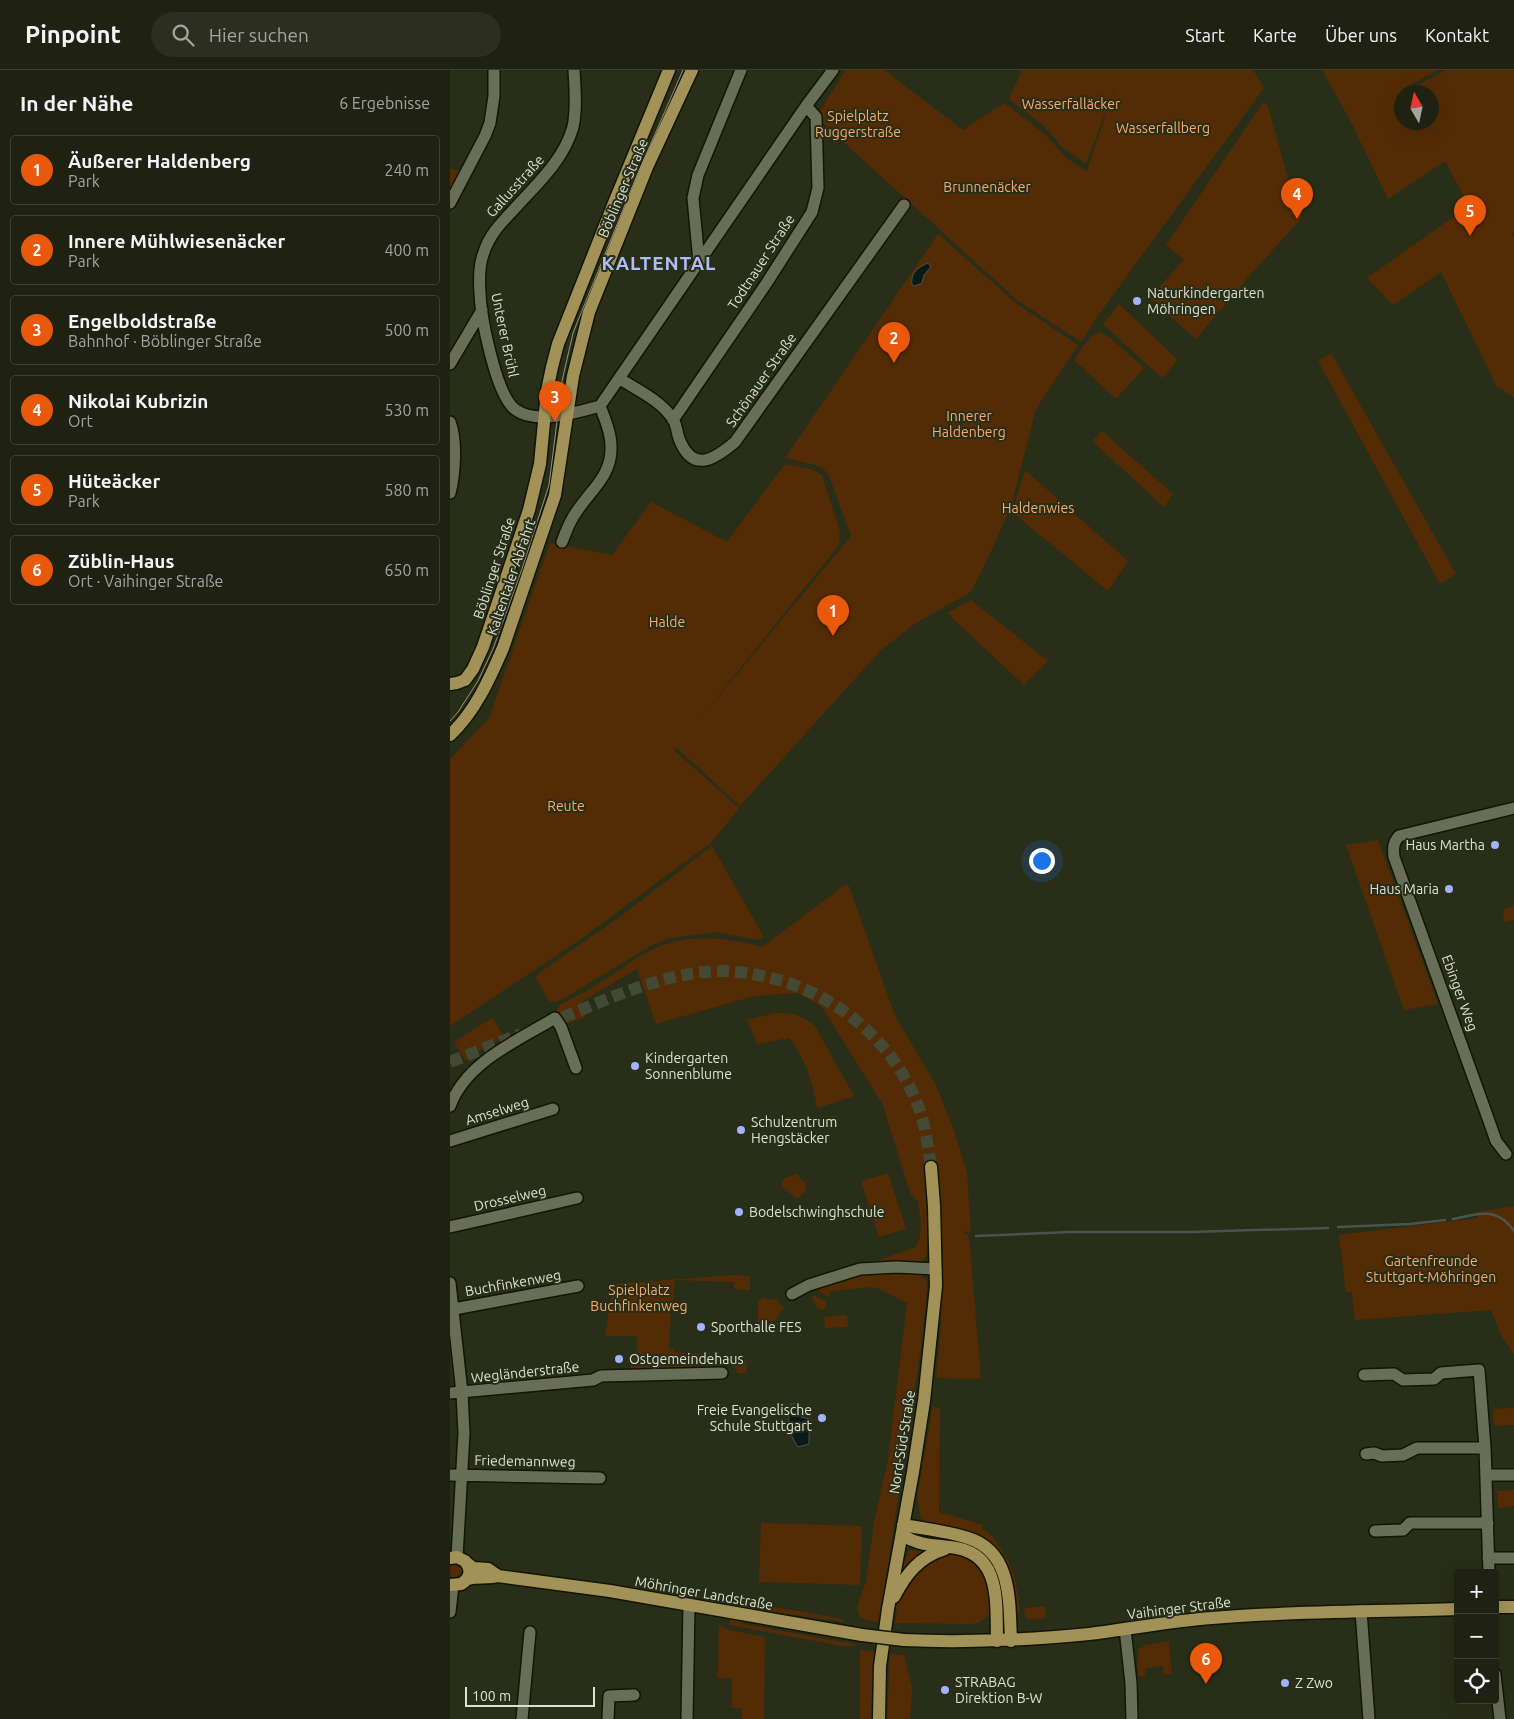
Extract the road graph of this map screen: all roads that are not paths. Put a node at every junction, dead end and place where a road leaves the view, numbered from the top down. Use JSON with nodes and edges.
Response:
{"nodes":[{"id":1,"x":494,"y":70,"type":"edge"},
{"id":2,"x":574,"y":70,"type":"edge"},
{"id":3,"x":669,"y":70,"type":"edge"},
{"id":4,"x":692,"y":70,"type":"edge"},
{"id":5,"x":741,"y":70,"type":"edge"},
{"id":6,"x":833,"y":70,"type":"edge"},
{"id":7,"x":806,"y":106,"type":"junction"},
{"id":8,"x":450,"y":203,"type":"edge"},
{"id":9,"x":904,"y":205,"type":"dead end"},
{"id":10,"x":492,"y":235,"type":"joint"},
{"id":11,"x":699,"y":262,"type":"junction"},
{"id":12,"x":482,"y":310,"type":"junction"},
{"id":13,"x":450,"y":364,"type":"edge"},
{"id":14,"x":620,"y":379,"type":"junction"},
{"id":15,"x":600,"y":406,"type":"junction"},
{"id":16,"x":567,"y":415,"type":"junction"},
{"id":17,"x":545,"y":416,"type":"junction"},
{"id":18,"x":673,"y":420,"type":"junction"},
{"id":19,"x":450,"y":422,"type":"edge"},
{"id":20,"x":450,"y":493,"type":"edge"},
{"id":21,"x":562,"y":542,"type":"dead end"},
{"id":22,"x":450,"y":684,"type":"edge"},
{"id":23,"x":450,"y":736,"type":"edge"},
{"id":24,"x":1514,"y":808,"type":"edge"},
{"id":25,"x":576,"y":1068,"type":"dead end"},
{"id":26,"x":452,"y":1092,"type":"edge"},
{"id":27,"x":450,"y":1106,"type":"edge"},
{"id":28,"x":553,"y":1109,"type":"dead end"},
{"id":29,"x":450,"y":1141,"type":"edge"},
{"id":30,"x":1506,"y":1154,"type":"dead end"},
{"id":31,"x":931,"y":1167,"type":"tunnel mouth"},
{"id":32,"x":576,"y":1198,"type":"dead end"},
{"id":33,"x":450,"y":1227,"type":"edge"},
{"id":34,"x":936,"y":1270,"type":"junction"},
{"id":35,"x":450,"y":1283,"type":"edge"},
{"id":36,"x":578,"y":1286,"type":"dead end"},
{"id":37,"x":792,"y":1294,"type":"dead end"},
{"id":38,"x":454,"y":1309,"type":"junction"},
{"id":39,"x":722,"y":1373,"type":"dead end"},
{"id":40,"x":1364,"y":1375,"type":"dead end"},
{"id":41,"x":450,"y":1393,"type":"edge"},
{"id":42,"x":462,"y":1393,"type":"junction"},
{"id":43,"x":1485,"y":1448,"type":"junction"},
{"id":44,"x":1366,"y":1454,"type":"dead end"},
{"id":45,"x":450,"y":1475,"type":"edge"},
{"id":46,"x":462,"y":1475,"type":"junction"},
{"id":47,"x":1486,"y":1475,"type":"junction"},
{"id":48,"x":1514,"y":1475,"type":"edge"},
{"id":49,"x":600,"y":1478,"type":"dead end"},
{"id":50,"x":1488,"y":1523,"type":"junction"},
{"id":51,"x":902,"y":1530,"type":"junction"},
{"id":52,"x":1375,"y":1531,"type":"dead end"},
{"id":53,"x":949,"y":1547,"type":"junction"},
{"id":54,"x":1488,"y":1558,"type":"junction"},
{"id":55,"x":1514,"y":1558,"type":"edge"},
{"id":56,"x":458,"y":1560,"type":"edge"},
{"id":57,"x":1488,"y":1569,"type":"edge"},
{"id":58,"x":498,"y":1576,"type":"junction"},
{"id":59,"x":468,"y":1579,"type":"junction"},
{"id":60,"x":452,"y":1585,"type":"edge"},
{"id":61,"x":689,"y":1605,"type":"junction"},
{"id":62,"x":1499,"y":1607,"type":"edge"},
{"id":63,"x":1514,"y":1607,"type":"edge"},
{"id":64,"x":888,"y":1609,"type":"junction"},
{"id":65,"x":1454,"y":1609,"type":"edge"},
{"id":66,"x":1362,"y":1611,"type":"junction"},
{"id":67,"x":450,"y":1612,"type":"edge"},
{"id":68,"x":1125,"y":1629,"type":"junction"},
{"id":69,"x":530,"y":1632,"type":"dead end"},
{"id":70,"x":904,"y":1640,"type":"joint"},
{"id":71,"x":996,"y":1641,"type":"junction"},
{"id":72,"x":1011,"y":1641,"type":"junction"},
{"id":73,"x":634,"y":1695,"type":"dead end"},
{"id":74,"x":1498,"y":1704,"type":"edge"},
{"id":75,"x":687,"y":1718,"type":"edge"},
{"id":76,"x":522,"y":1719,"type":"edge"},
{"id":77,"x":608,"y":1719,"type":"edge"},
{"id":78,"x":879,"y":1719,"type":"edge"},
{"id":79,"x":1132,"y":1719,"type":"edge"},
{"id":80,"x":1369,"y":1719,"type":"edge"},
{"id":81,"x":1500,"y":1719,"type":"edge"}],
"edges":[{"from":1,"to":8,"type":"street"},
{"from":2,"to":10,"type":"street","name":"Gallusstraße"},
{"from":3,"to":17,"type":"main road","name":"Böblinger Straße"},
{"from":4,"to":16,"type":"main road","name":"Böblinger Straße"},
{"from":5,"to":11,"type":"street"},
{"from":6,"to":7,"type":"street"},
{"from":7,"to":11,"type":"street"},
{"from":7,"to":18,"type":"street","name":"Todtnauer Straße"},
{"from":9,"to":18,"type":"street","name":"Schönauer Straße"},
{"from":10,"to":12,"type":"street","name":"Unterer Brühl"},
{"from":11,"to":14,"type":"street"},
{"from":12,"to":13,"type":"street"},
{"from":12,"to":17,"type":"street","name":"Unterer Brühl"},
{"from":14,"to":15,"type":"street"},
{"from":14,"to":18,"type":"street","name":"Schönauer Straße"},
{"from":15,"to":16,"type":"street"},
{"from":15,"to":21,"type":"street"},
{"from":16,"to":17,"type":"street"},
{"from":16,"to":23,"type":"main road","name":"Kaltentaler Abfahrt"},
{"from":17,"to":22,"type":"main road","name":"Böblinger Straße"},
{"from":19,"to":20,"type":"street"},
{"from":24,"to":30,"type":"street","name":"Ebinger Weg"},
{"from":25,"to":26,"type":"street"},
{"from":26,"to":27,"type":"street"},
{"from":28,"to":29,"type":"street","name":"Amselweg"},
{"from":31,"to":34,"type":"main road","name":"Nord-Süd-Straße"},
{"from":32,"to":33,"type":"street","name":"Drosselweg"},
{"from":34,"to":37,"type":"street"},
{"from":34,"to":51,"type":"main road","name":"Nord-Süd-Straße"},
{"from":35,"to":38,"type":"street"},
{"from":36,"to":38,"type":"street","name":"Buchfinkenweg"},
{"from":38,"to":42,"type":"street"},
{"from":39,"to":42,"type":"street","name":"Wegländerstraße"},
{"from":40,"to":43,"type":"street"},
{"from":41,"to":42,"type":"street","name":"Wegländerstraße"},
{"from":42,"to":46,"type":"street"},
{"from":43,"to":44,"type":"street"},
{"from":43,"to":47,"type":"street"},
{"from":45,"to":46,"type":"street","name":"Friedemannweg"},
{"from":46,"to":49,"type":"street","name":"Friedemannweg"},
{"from":46,"to":56,"type":"street"},
{"from":47,"to":48,"type":"street"},
{"from":47,"to":50,"type":"street"},
{"from":50,"to":52,"type":"street"},
{"from":50,"to":54,"type":"street"},
{"from":51,"to":53,"type":"main road"},
{"from":51,"to":64,"type":"main road","name":"Nord-Süd-Straße"},
{"from":51,"to":72,"type":"main road"},
{"from":53,"to":64,"type":"main road"},
{"from":53,"to":71,"type":"main road"},
{"from":54,"to":55,"type":"street"},
{"from":54,"to":57,"type":"street"},
{"from":56,"to":58,"type":"main road","name":"Möhringer Landstraße"},
{"from":56,"to":59,"type":"main road"},
{"from":58,"to":59,"type":"main road","name":"Möhringer Landstraße"},
{"from":58,"to":61,"type":"main road","name":"Möhringer Landstraße"},
{"from":59,"to":60,"type":"main road","name":"Möhringer Landstraße"},
{"from":60,"to":67,"type":"street"},
{"from":61,"to":70,"type":"main road","name":"Möhringer Landstraße","bridge":true},
{"from":61,"to":75,"type":"street"},
{"from":62,"to":63,"type":"main road"},
{"from":64,"to":78,"type":"main road","name":"Nord-Süd-Straße"},
{"from":65,"to":66,"type":"main road","name":"Vaihinger Straße"},
{"from":66,"to":68,"type":"main road","name":"Vaihinger Straße"},
{"from":66,"to":80,"type":"street"},
{"from":68,"to":72,"type":"main road","name":"Vaihinger Straße"},
{"from":68,"to":79,"type":"street"},
{"from":69,"to":76,"type":"street"},
{"from":70,"to":71,"type":"main road","name":"Vaihinger Straße"},
{"from":71,"to":72,"type":"main road","name":"Vaihinger Straße"},
{"from":73,"to":77,"type":"street"},
{"from":74,"to":81,"type":"street"}]}
